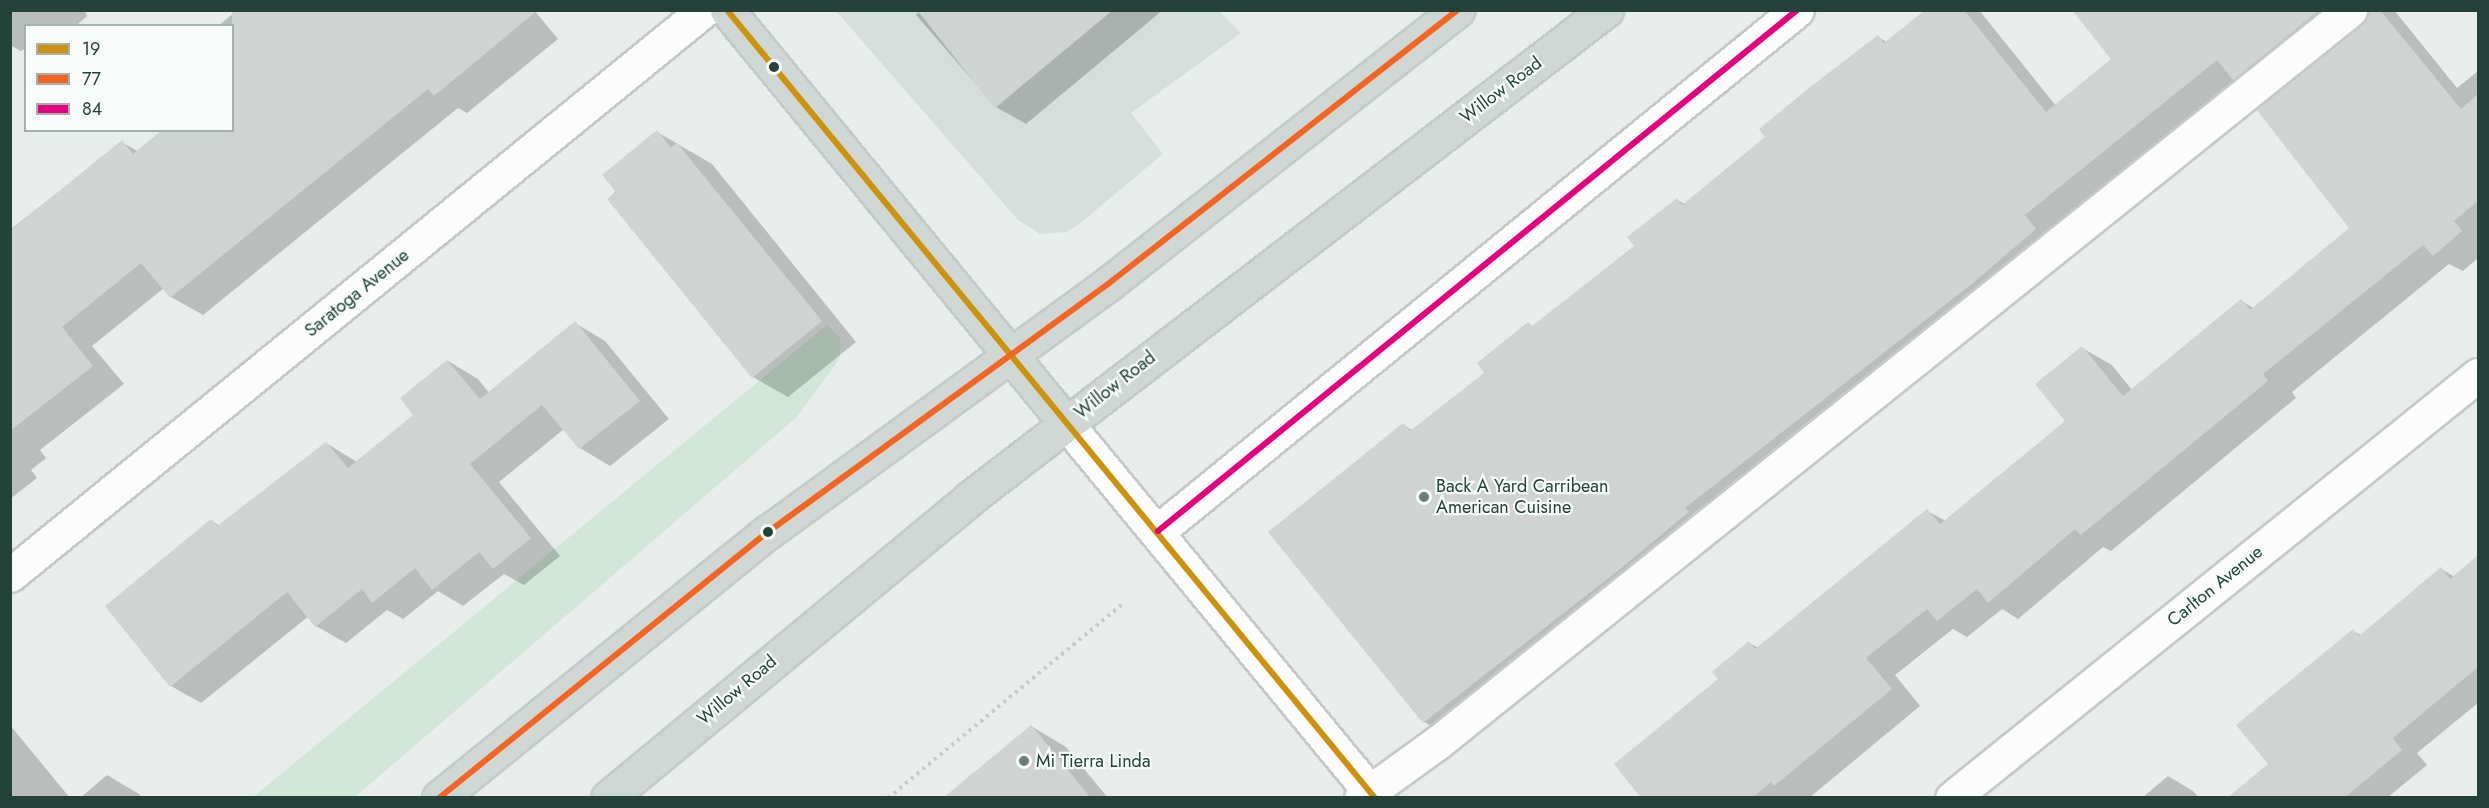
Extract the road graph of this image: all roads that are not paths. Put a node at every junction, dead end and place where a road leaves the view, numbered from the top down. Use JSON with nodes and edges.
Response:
{"nodes":[{"id":1,"x":704,"y":10,"type":"edge"},
{"id":2,"x":727,"y":10,"type":"edge"},
{"id":3,"x":1457,"y":10,"type":"edge"},
{"id":4,"x":1606,"y":10,"type":"edge"},
{"id":5,"x":1797,"y":10,"type":"edge"},
{"id":6,"x":2350,"y":10,"type":"edge"},
{"id":7,"x":1008,"y":353,"type":"junction"},
{"id":8,"x":2478,"y":375,"type":"edge"},
{"id":9,"x":1066,"y":423,"type":"junction"},
{"id":10,"x":1158,"y":531,"type":"junction"},
{"id":11,"x":10,"y":575,"type":"edge"},
{"id":12,"x":1369,"y":796,"type":"edge"},
{"id":13,"x":439,"y":798,"type":"edge"},
{"id":14,"x":608,"y":798,"type":"edge"},
{"id":15,"x":1952,"y":798,"type":"edge"}],
"edges":[{"from":1,"to":11,"type":"street","name":"Saratoga Avenue"},
{"from":2,"to":7,"type":"main road"},
{"from":3,"to":7,"type":"main road"},
{"from":4,"to":9,"type":"main road","name":"Willow Road"},
{"from":5,"to":10,"type":"street"},
{"from":6,"to":12,"type":"street"},
{"from":7,"to":9,"type":"main road"},
{"from":7,"to":13,"type":"main road"},
{"from":8,"to":15,"type":"street","name":"Carlton Avenue"},
{"from":9,"to":10,"type":"street"},
{"from":9,"to":14,"type":"main road","name":"Willow Road"},
{"from":10,"to":12,"type":"street"}]}
